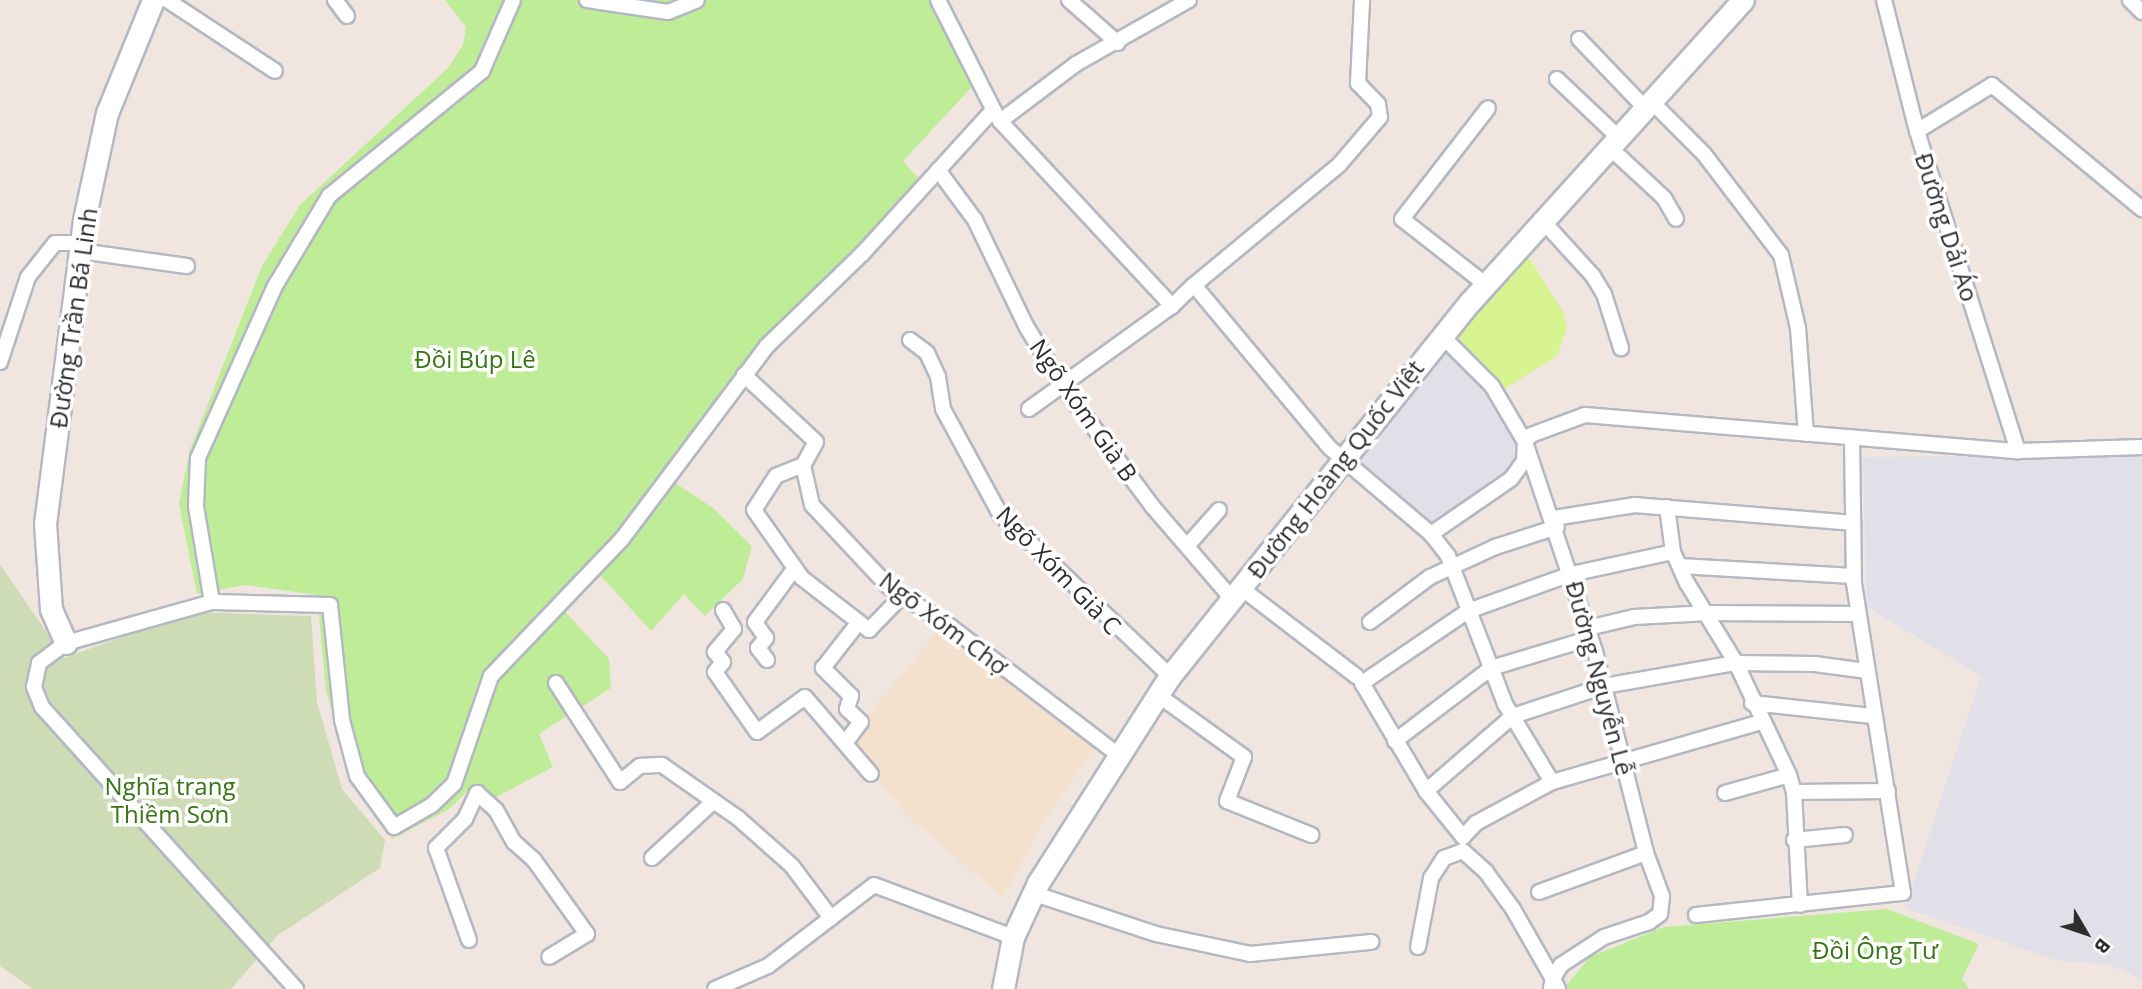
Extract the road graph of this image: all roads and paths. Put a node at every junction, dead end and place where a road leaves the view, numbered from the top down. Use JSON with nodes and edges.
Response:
{"nodes":[{"id":1,"x":153,"y":0,"type":"edge"},
{"id":2,"x":167,"y":0,"type":"edge"},
{"id":3,"x":335,"y":0,"type":"edge"},
{"id":4,"x":513,"y":0,"type":"edge"},
{"id":5,"x":587,"y":0,"type":"edge"},
{"id":6,"x":697,"y":0,"type":"edge"},
{"id":7,"x":937,"y":0,"type":"edge"},
{"id":8,"x":1069,"y":0,"type":"edge"},
{"id":9,"x":1189,"y":0,"type":"edge"},
{"id":10,"x":1362,"y":0,"type":"edge"},
{"id":11,"x":1743,"y":0,"type":"edge"},
{"id":12,"x":1884,"y":0,"type":"edge"},
{"id":13,"x":2130,"y":0,"type":"edge"},
{"id":14,"x":2142,"y":11,"type":"edge"},
{"id":15,"x":346,"y":16,"type":"dead end"},
{"id":16,"x":1579,"y":39,"type":"dead end"},
{"id":17,"x":1118,"y":43,"type":"junction"},
{"id":18,"x":275,"y":71,"type":"dead end"},
{"id":19,"x":1557,"y":79,"type":"dead end"},
{"id":20,"x":1647,"y":104,"type":"junction"},
{"id":21,"x":1488,"y":108,"type":"dead end"},
{"id":22,"x":997,"y":116,"type":"junction"},
{"id":23,"x":1917,"y":131,"type":"junction"},
{"id":24,"x":1612,"y":141,"type":"junction"},
{"id":25,"x":938,"y":170,"type":"junction"},
{"id":26,"x":2142,"y":209,"type":"edge"},
{"id":27,"x":1542,"y":219,"type":"junction"},
{"id":28,"x":1676,"y":219,"type":"dead end"},
{"id":29,"x":81,"y":247,"type":"junction"},
{"id":30,"x":187,"y":266,"type":"dead end"},
{"id":31,"x":1485,"y":284,"type":"junction"},
{"id":32,"x":1195,"y":285,"type":"junction"},
{"id":33,"x":1172,"y":306,"type":"junction"},
{"id":34,"x":1441,"y":335,"type":"junction"},
{"id":35,"x":910,"y":340,"type":"dead end"},
{"id":36,"x":1621,"y":348,"type":"dead end"},
{"id":37,"x":0,"y":362,"type":"edge"},
{"id":38,"x":744,"y":375,"type":"junction"},
{"id":39,"x":1062,"y":385,"type":"junction"},
{"id":40,"x":1029,"y":409,"type":"dead end"},
{"id":41,"x":1806,"y":434,"type":"junction"},
{"id":42,"x":1852,"y":439,"type":"junction"},
{"id":43,"x":1525,"y":442,"type":"junction"},
{"id":44,"x":2142,"y":447,"type":"edge"},
{"id":45,"x":2018,"y":451,"type":"junction"},
{"id":46,"x":1342,"y":459,"type":"junction"},
{"id":47,"x":803,"y":466,"type":"junction"},
{"id":48,"x":1667,"y":507,"type":"junction"},
{"id":49,"x":1219,"y":510,"type":"dead end"},
{"id":50,"x":1555,"y":522,"type":"junction"},
{"id":51,"x":1853,"y":523,"type":"junction"},
{"id":52,"x":1431,"y":534,"type":"junction"},
{"id":53,"x":1187,"y":547,"type":"junction"},
{"id":54,"x":1674,"y":552,"type":"junction"},
{"id":55,"x":1452,"y":566,"type":"junction"},
{"id":56,"x":1680,"y":566,"type":"junction"},
{"id":57,"x":794,"y":568,"type":"junction"},
{"id":58,"x":1571,"y":574,"type":"junction"},
{"id":59,"x":1853,"y":576,"type":"junction"},
{"id":60,"x":1236,"y":593,"type":"junction"},
{"id":61,"x":902,"y":596,"type":"junction"},
{"id":62,"x":212,"y":602,"type":"junction"},
{"id":63,"x":723,"y":610,"type":"dead end"},
{"id":64,"x":1468,"y":611,"type":"junction"},
{"id":65,"x":1709,"y":613,"type":"junction"},
{"id":66,"x":1858,"y":614,"type":"junction"},
{"id":67,"x":859,"y":622,"type":"junction"},
{"id":68,"x":1370,"y":622,"type":"dead end"},
{"id":69,"x":1590,"y":633,"type":"junction"},
{"id":70,"x":66,"y":643,"type":"junction"},
{"id":71,"x":767,"y":660,"type":"dead end"},
{"id":72,"x":1736,"y":663,"type":"junction"},
{"id":73,"x":1491,"y":668,"type":"junction"},
{"id":74,"x":1866,"y":671,"type":"junction"},
{"id":75,"x":1170,"y":676,"type":"junction"},
{"id":76,"x":1356,"y":676,"type":"dead end"},
{"id":77,"x":556,"y":682,"type":"dead end"},
{"id":78,"x":1604,"y":686,"type":"junction"},
{"id":79,"x":1158,"y":695,"type":"junction"},
{"id":80,"x":1752,"y":703,"type":"junction"},
{"id":81,"x":1513,"y":716,"type":"junction"},
{"id":82,"x":1872,"y":716,"type":"junction"},
{"id":83,"x":1761,"y":722,"type":"junction"},
{"id":84,"x":1395,"y":741,"type":"junction"},
{"id":85,"x":845,"y":743,"type":"junction"},
{"id":86,"x":1117,"y":754,"type":"junction"},
{"id":87,"x":1623,"y":761,"type":"junction"},
{"id":88,"x":871,"y":774,"type":"dead end"},
{"id":89,"x":1789,"y":775,"type":"junction"},
{"id":90,"x":1552,"y":782,"type":"junction"},
{"id":91,"x":1888,"y":790,"type":"junction"},
{"id":92,"x":1426,"y":791,"type":"junction"},
{"id":93,"x":1794,"y":792,"type":"junction"},
{"id":94,"x":1725,"y":793,"type":"dead end"},
{"id":95,"x":714,"y":801,"type":"junction"},
{"id":96,"x":1311,"y":835,"type":"dead end"},
{"id":97,"x":1844,"y":835,"type":"dead end"},
{"id":98,"x":1794,"y":840,"type":"junction"},
{"id":99,"x":1646,"y":853,"type":"junction"},
{"id":100,"x":652,"y":859,"type":"dead end"},
{"id":101,"x":1539,"y":892,"type":"dead end"},
{"id":102,"x":1032,"y":893,"type":"junction"},
{"id":103,"x":1800,"y":905,"type":"junction"},
{"id":104,"x":1696,"y":915,"type":"dead end"},
{"id":105,"x":831,"y":918,"type":"junction"},
{"id":106,"x":1013,"y":937,"type":"junction"},
{"id":107,"x":469,"y":940,"type":"dead end"},
{"id":108,"x":1371,"y":942,"type":"dead end"},
{"id":109,"x":1418,"y":947,"type":"dead end"},
{"id":110,"x":550,"y":957,"type":"dead end"},
{"id":111,"x":1554,"y":986,"type":"edge"},
{"id":112,"x":296,"y":989,"type":"edge"},
{"id":113,"x":715,"y":989,"type":"edge"},
{"id":114,"x":1003,"y":989,"type":"edge"}],
"edges":[{"from":1,"to":29,"type":"main road","name":"Đường Trần Bá Linh"},
{"from":2,"to":18,"type":"street"},
{"from":3,"to":15,"type":"street"},
{"from":4,"to":62,"type":"street"},
{"from":5,"to":6,"type":"street"},
{"from":7,"to":22,"type":"street"},
{"from":8,"to":17,"type":"street"},
{"from":9,"to":17,"type":"street"},
{"from":10,"to":32,"type":"street"},
{"from":11,"to":20,"type":"main road","name":"Đường Hoàng Quốc Việt"},
{"from":12,"to":23,"type":"street","name":"Đường Dải Áo"},
{"from":13,"to":14,"type":"street"},
{"from":16,"to":20,"type":"street"},
{"from":17,"to":22,"type":"street"},
{"from":19,"to":24,"type":"street"},
{"from":20,"to":24,"type":"main road","name":"Đường Hoàng Quốc Việt"},
{"from":20,"to":41,"type":"street"},
{"from":21,"to":31,"type":"street"},
{"from":22,"to":25,"type":"street"},
{"from":22,"to":33,"type":"street"},
{"from":23,"to":26,"type":"street"},
{"from":23,"to":45,"type":"street","name":"Đường Dải Áo"},
{"from":24,"to":27,"type":"main road","name":"Đường Hoàng Quốc Việt"},
{"from":24,"to":28,"type":"street"},
{"from":25,"to":38,"type":"street"},
{"from":25,"to":39,"type":"street","name":"Ngõ Xóm Già B"},
{"from":27,"to":31,"type":"main road","name":"Đường Hoàng Quốc Việt"},
{"from":27,"to":36,"type":"street"},
{"from":29,"to":30,"type":"street"},
{"from":29,"to":37,"type":"street"},
{"from":29,"to":70,"type":"main road","name":"Đường Trần Bá Linh"},
{"from":31,"to":34,"type":"main road","name":"Đường Hoàng Quốc Việt"},
{"from":32,"to":33,"type":"street"},
{"from":32,"to":46,"type":"street"},
{"from":33,"to":39,"type":"street"},
{"from":34,"to":43,"type":"street","name":"Đường Nguyễn Lễ"},
{"from":34,"to":46,"type":"main road","name":"Đường Hoàng Quốc Việt"},
{"from":35,"to":75,"type":"street","name":"Ngõ Xóm Già C"},
{"from":38,"to":47,"type":"street","name":"Ngõ Xóm Chợ"},
{"from":38,"to":62,"type":"street"},
{"from":39,"to":40,"type":"street"},
{"from":39,"to":53,"type":"street","name":"Ngõ Xóm Già B"},
{"from":41,"to":42,"type":"street"},
{"from":41,"to":43,"type":"street"},
{"from":42,"to":45,"type":"street"},
{"from":42,"to":51,"type":"street"},
{"from":43,"to":50,"type":"street","name":"Đường Nguyễn Lễ"},
{"from":43,"to":52,"type":"street"},
{"from":44,"to":45,"type":"street"},
{"from":46,"to":52,"type":"street"},
{"from":46,"to":60,"type":"main road","name":"Đường Hoàng Quốc Việt"},
{"from":47,"to":57,"type":"street"},
{"from":47,"to":61,"type":"street","name":"Ngõ Xóm Chợ"},
{"from":48,"to":50,"type":"street"},
{"from":48,"to":51,"type":"street"},
{"from":48,"to":54,"type":"street"},
{"from":49,"to":53,"type":"street"},
{"from":50,"to":55,"type":"street"},
{"from":50,"to":58,"type":"street","name":"Đường Nguyễn Lễ"},
{"from":51,"to":59,"type":"street"},
{"from":52,"to":55,"type":"street"},
{"from":53,"to":60,"type":"street","name":"Ngõ Xóm Già B"},
{"from":54,"to":56,"type":"street"},
{"from":54,"to":58,"type":"street"},
{"from":55,"to":64,"type":"street"},
{"from":55,"to":68,"type":"street"},
{"from":56,"to":59,"type":"street"},
{"from":56,"to":65,"type":"street"},
{"from":57,"to":67,"type":"street"},
{"from":57,"to":71,"type":"street"},
{"from":58,"to":64,"type":"street"},
{"from":58,"to":69,"type":"street","name":"Đường Nguyễn Lễ"},
{"from":59,"to":66,"type":"street"},
{"from":60,"to":75,"type":"main road","name":"Đường Hoàng Quốc Việt"},
{"from":60,"to":76,"type":"street","name":"Ngõ Xóm Già B"},
{"from":61,"to":67,"type":"street"},
{"from":61,"to":86,"type":"street","name":"Ngõ Xóm Chợ"},
{"from":62,"to":70,"type":"street"},
{"from":63,"to":85,"type":"street"},
{"from":64,"to":73,"type":"street"},
{"from":64,"to":84,"type":"street"},
{"from":65,"to":66,"type":"street"},
{"from":65,"to":69,"type":"street"},
{"from":65,"to":72,"type":"street"},
{"from":66,"to":74,"type":"street"},
{"from":67,"to":85,"type":"street"},
{"from":69,"to":73,"type":"street"},
{"from":69,"to":78,"type":"street","name":"Đường Nguyễn Lễ"},
{"from":70,"to":112,"type":"street"},
{"from":72,"to":74,"type":"street"},
{"from":72,"to":78,"type":"street"},
{"from":72,"to":80,"type":"street"},
{"from":73,"to":81,"type":"street"},
{"from":73,"to":84,"type":"street"},
{"from":74,"to":82,"type":"street"},
{"from":75,"to":79,"type":"main road","name":"Đường Hoàng Quốc Việt"},
{"from":77,"to":95,"type":"street"},
{"from":78,"to":81,"type":"street"},
{"from":78,"to":87,"type":"street","name":"Đường Nguyễn Lễ"},
{"from":79,"to":86,"type":"main road","name":"Đường Hoàng Quốc Việt"},
{"from":79,"to":96,"type":"street"},
{"from":80,"to":82,"type":"street"},
{"from":80,"to":83,"type":"street"},
{"from":81,"to":90,"type":"street"},
{"from":81,"to":92,"type":"street"},
{"from":82,"to":91,"type":"street"},
{"from":83,"to":87,"type":"street"},
{"from":83,"to":89,"type":"street"},
{"from":84,"to":92,"type":"street"},
{"from":85,"to":88,"type":"street"},
{"from":86,"to":102,"type":"main road","name":"Đường Hoàng Quốc Việt"},
{"from":87,"to":90,"type":"street"},
{"from":87,"to":99,"type":"street","name":"Đường Nguyễn Lễ"},
{"from":89,"to":93,"type":"street"},
{"from":89,"to":94,"type":"street"},
{"from":90,"to":92,"type":"street"},
{"from":91,"to":93,"type":"street"},
{"from":91,"to":103,"type":"street"},
{"from":93,"to":98,"type":"street"},
{"from":95,"to":100,"type":"street"},
{"from":95,"to":105,"type":"street"},
{"from":97,"to":98,"type":"street"},
{"from":98,"to":103,"type":"street"},
{"from":99,"to":101,"type":"street"},
{"from":99,"to":111,"type":"street","name":"Đường Nguyễn Lễ"},
{"from":102,"to":106,"type":"main road","name":"Đường Hoàng Quốc Việt"},
{"from":102,"to":108,"type":"street"},
{"from":103,"to":104,"type":"street"},
{"from":105,"to":106,"type":"street"},
{"from":105,"to":113,"type":"street"},
{"from":106,"to":114,"type":"main road","name":"Đường Hoàng Quốc Việt"},
{"from":107,"to":110,"type":"street"},
{"from":109,"to":111,"type":"street"}]}
